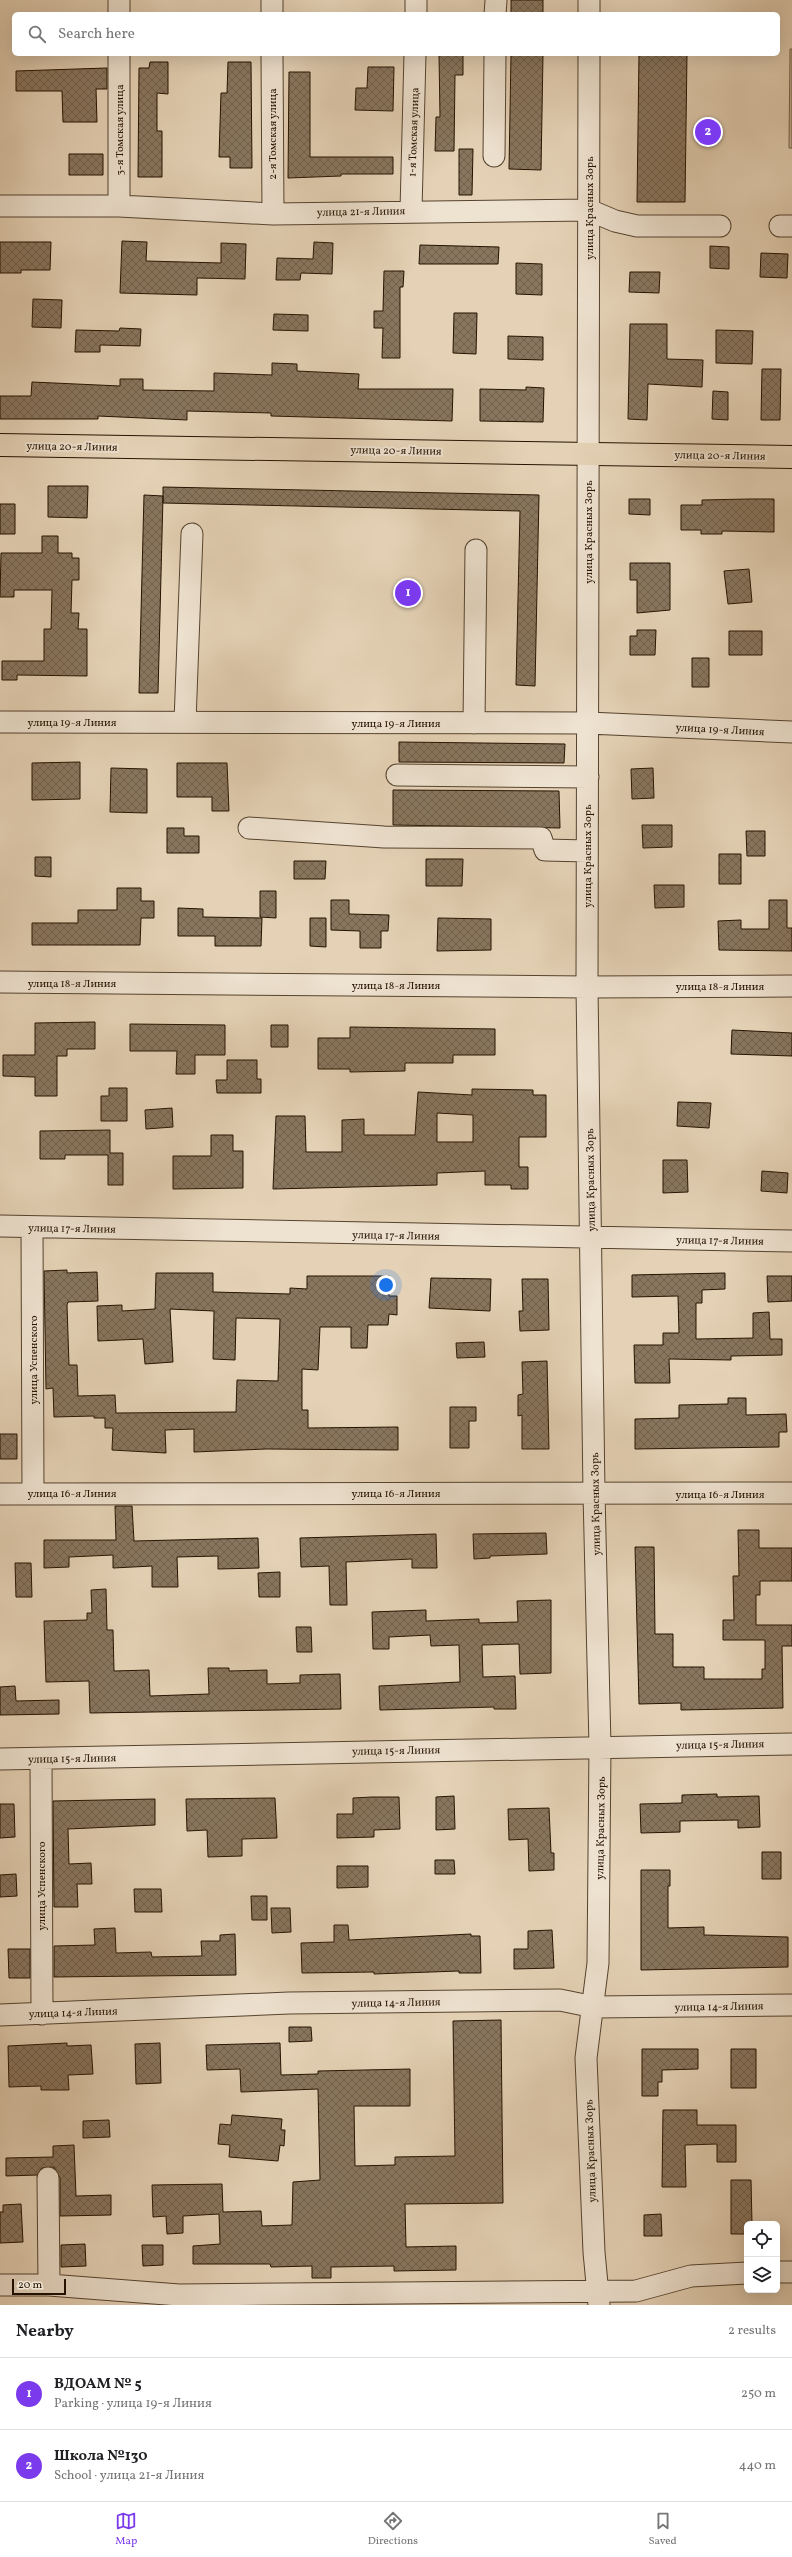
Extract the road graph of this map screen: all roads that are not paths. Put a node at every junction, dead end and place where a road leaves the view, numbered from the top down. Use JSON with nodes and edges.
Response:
{"nodes":[{"id":1,"x":119,"y":0,"type":"edge"},
{"id":2,"x":272,"y":0,"type":"edge"},
{"id":3,"x":416,"y":0,"type":"edge"},
{"id":4,"x":589,"y":0,"type":"edge"},
{"id":5,"x":119,"y":12,"type":"edge"},
{"id":6,"x":272,"y":12,"type":"edge"},
{"id":7,"x":416,"y":12,"type":"edge"},
{"id":8,"x":589,"y":12,"type":"edge"},
{"id":9,"x":119,"y":56,"type":"edge"},
{"id":10,"x":272,"y":56,"type":"edge"},
{"id":11,"x":415,"y":56,"type":"edge"},
{"id":12,"x":495,"y":56,"type":"edge"},
{"id":13,"x":589,"y":56,"type":"edge"},
{"id":14,"x":494,"y":156,"type":"dead end"},
{"id":15,"x":0,"y":206,"type":"edge"},
{"id":16,"x":119,"y":206,"type":"junction"},
{"id":17,"x":411,"y":210,"type":"junction"},
{"id":18,"x":589,"y":210,"type":"junction"},
{"id":19,"x":273,"y":214,"type":"junction"},
{"id":20,"x":720,"y":226,"type":"dead end"},
{"id":21,"x":0,"y":444,"type":"edge"},
{"id":22,"x":588,"y":453,"type":"junction"},
{"id":23,"x":792,"y":457,"type":"edge"},
{"id":24,"x":192,"y":534,"type":"dead end"},
{"id":25,"x":476,"y":550,"type":"dead end"},
{"id":26,"x":0,"y":722,"type":"edge"},
{"id":27,"x":185,"y":722,"type":"junction"},
{"id":28,"x":474,"y":723,"type":"junction"},
{"id":29,"x":588,"y":723,"type":"junction"},
{"id":30,"x":792,"y":732,"type":"edge"},
{"id":31,"x":398,"y":775,"type":"dead end"},
{"id":32,"x":588,"y":777,"type":"junction"},
{"id":33,"x":249,"y":828,"type":"dead end"},
{"id":34,"x":587,"y":851,"type":"junction"},
{"id":35,"x":0,"y":982,"type":"edge"},
{"id":36,"x":587,"y":986,"type":"junction"},
{"id":37,"x":792,"y":986,"type":"edge"},
{"id":38,"x":0,"y":1226,"type":"edge"},
{"id":39,"x":32,"y":1226,"type":"junction"},
{"id":40,"x":592,"y":1239,"type":"junction"},
{"id":41,"x":792,"y":1241,"type":"edge"},
{"id":42,"x":33,"y":1493,"type":"junction"},
{"id":43,"x":594,"y":1493,"type":"junction"},
{"id":44,"x":792,"y":1493,"type":"edge"},
{"id":45,"x":0,"y":1494,"type":"edge"},
{"id":46,"x":792,"y":1744,"type":"edge"},
{"id":47,"x":600,"y":1746,"type":"junction"},
{"id":48,"x":41,"y":1758,"type":"junction"},
{"id":49,"x":0,"y":1759,"type":"edge"},
{"id":50,"x":792,"y":2005,"type":"edge"},
{"id":51,"x":594,"y":2007,"type":"junction"},
{"id":52,"x":42,"y":2014,"type":"junction"},
{"id":53,"x":0,"y":2015,"type":"edge"},
{"id":54,"x":48,"y":2178,"type":"dead end"},
{"id":55,"x":780,"y":2272,"type":"edge"},
{"id":56,"x":792,"y":2272,"type":"edge"},
{"id":57,"x":744,"y":2273,"type":"edge"},
{"id":58,"x":0,"y":2285,"type":"edge"},
{"id":59,"x":49,"y":2285,"type":"junction"},
{"id":60,"x":599,"y":2298,"type":"edge"}],
"edges":[{"from":1,"to":5,"type":"street"},
{"from":2,"to":6,"type":"street"},
{"from":3,"to":7,"type":"street"},
{"from":4,"to":8,"type":"street"},
{"from":9,"to":16,"type":"street","name":"3-я Томская улица"},
{"from":10,"to":19,"type":"street","name":"2-я Томская улица"},
{"from":11,"to":17,"type":"street","name":"1-я Томская улица"},
{"from":12,"to":14,"type":"street"},
{"from":13,"to":18,"type":"street","name":"улица Красных Зорь"},
{"from":15,"to":16,"type":"street","name":"улица 21-я Линия"},
{"from":16,"to":19,"type":"street","name":"улица 21-я Линия"},
{"from":17,"to":18,"type":"street","name":"улица 21-я Линия"},
{"from":17,"to":19,"type":"street","name":"улица 21-я Линия"},
{"from":18,"to":20,"type":"street","name":"улица 21-я Линия"},
{"from":18,"to":22,"type":"street","name":"улица Красных Зорь"},
{"from":21,"to":22,"type":"main road","name":"улица 20-я Линия"},
{"from":22,"to":23,"type":"main road","name":"улица 20-я Линия"},
{"from":22,"to":29,"type":"street","name":"улица Красных Зорь"},
{"from":24,"to":27,"type":"street"},
{"from":25,"to":28,"type":"street"},
{"from":26,"to":27,"type":"street","name":"улица 19-я Линия"},
{"from":27,"to":28,"type":"street","name":"улица 19-я Линия"},
{"from":28,"to":29,"type":"street","name":"улица 19-я Линия"},
{"from":29,"to":30,"type":"street","name":"улица 19-я Линия"},
{"from":29,"to":32,"type":"street","name":"улица Красных Зорь"},
{"from":31,"to":32,"type":"street"},
{"from":32,"to":34,"type":"street","name":"улица Красных Зорь"},
{"from":33,"to":34,"type":"street"},
{"from":34,"to":36,"type":"street","name":"улица Красных Зорь"},
{"from":35,"to":36,"type":"street","name":"улица 18-я Линия"},
{"from":36,"to":37,"type":"street","name":"улица 18-я Линия"},
{"from":36,"to":40,"type":"street","name":"улица Красных Зорь"},
{"from":38,"to":39,"type":"street","name":"улица 17-я Линия"},
{"from":39,"to":40,"type":"street","name":"улица 17-я Линия"},
{"from":39,"to":42,"type":"street","name":"улица Успенского"},
{"from":40,"to":41,"type":"street","name":"улица 17-я Линия"},
{"from":40,"to":43,"type":"street","name":"улица Красных Зорь"},
{"from":42,"to":43,"type":"street","name":"улица 16-я Линия"},
{"from":42,"to":45,"type":"street","name":"улица 16-я Линия"},
{"from":43,"to":44,"type":"street","name":"улица 16-я Линия"},
{"from":43,"to":47,"type":"street","name":"улица Красных Зорь"},
{"from":46,"to":47,"type":"street","name":"улица 15-я Линия"},
{"from":47,"to":48,"type":"street","name":"улица 15-я Линия"},
{"from":47,"to":51,"type":"street","name":"улица Красных Зорь"},
{"from":48,"to":49,"type":"street","name":"улица 15-я Линия"},
{"from":48,"to":52,"type":"street","name":"улица Успенского"},
{"from":50,"to":51,"type":"street","name":"улица 14-я Линия"},
{"from":51,"to":52,"type":"street","name":"улица 14-я Линия"},
{"from":51,"to":60,"type":"street","name":"улица Красных Зорь"},
{"from":52,"to":53,"type":"street","name":"улица 14-я Линия"},
{"from":54,"to":59,"type":"street"},
{"from":55,"to":56,"type":"street"},
{"from":57,"to":60,"type":"street"},
{"from":58,"to":59,"type":"street"},
{"from":59,"to":60,"type":"street"}]}
